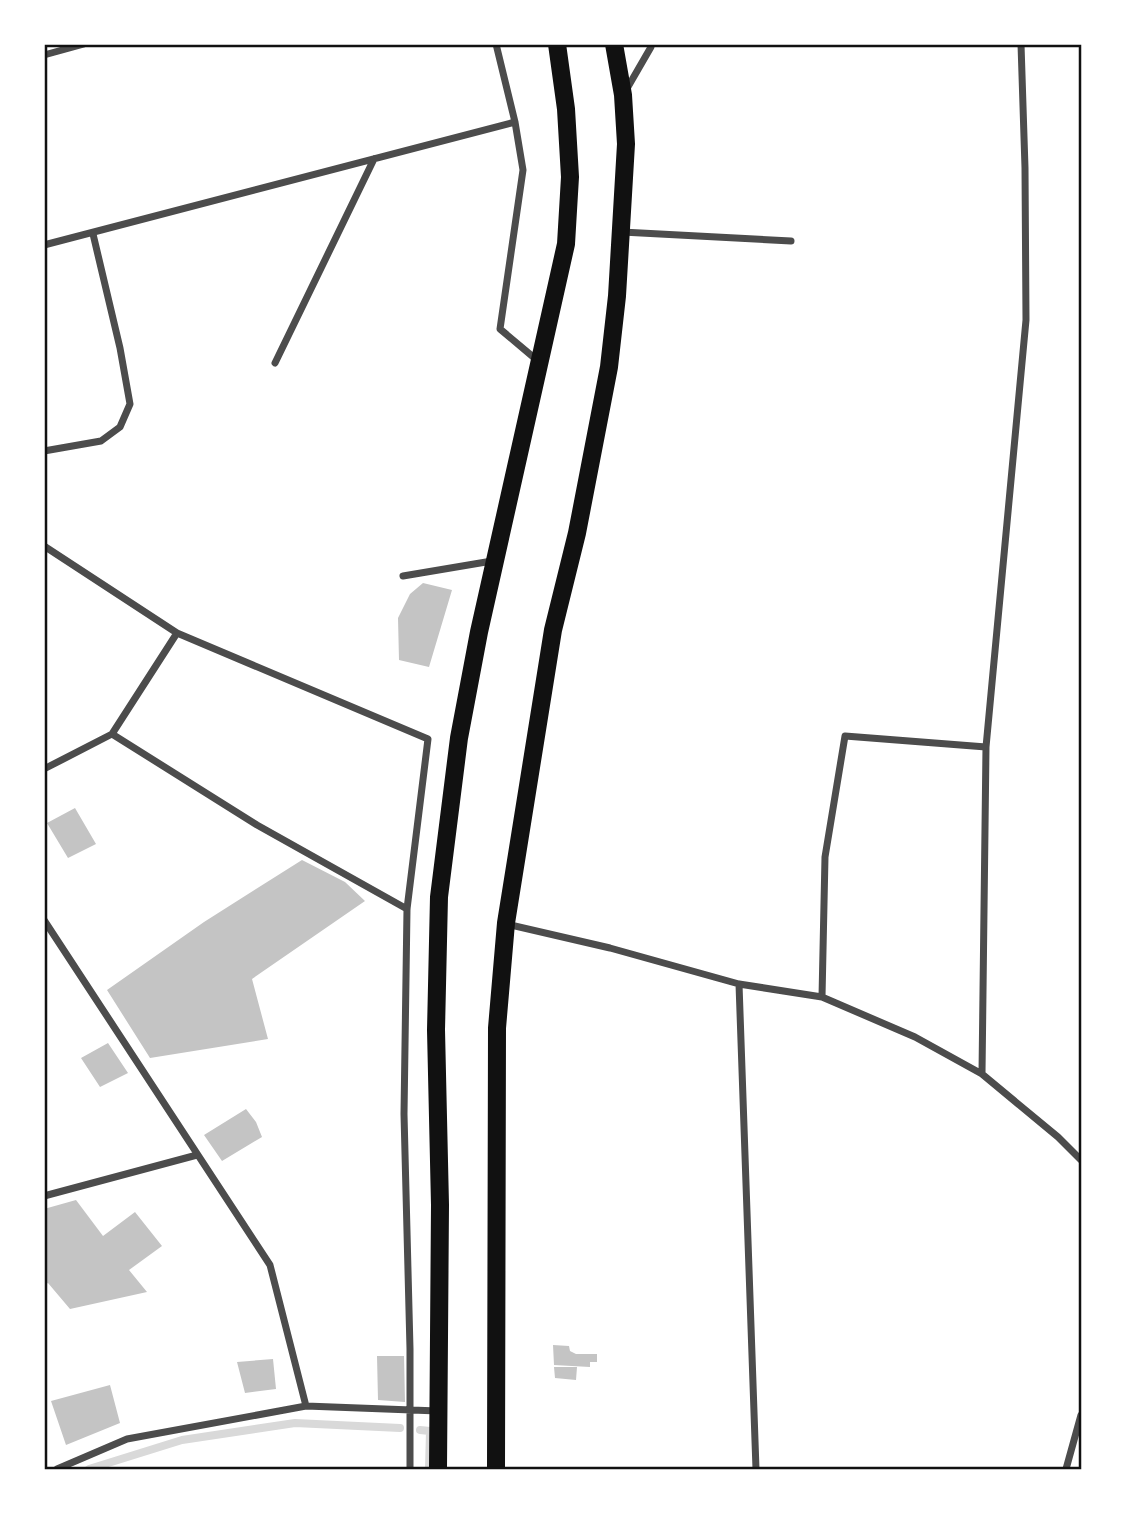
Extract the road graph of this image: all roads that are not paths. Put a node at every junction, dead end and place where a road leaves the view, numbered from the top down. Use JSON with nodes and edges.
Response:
{"nodes":[{"id":1,"x":84,"y":44,"type":"edge"},
{"id":2,"x":496,"y":44,"type":"edge"},
{"id":3,"x":557,"y":44,"type":"edge"},
{"id":4,"x":614,"y":44,"type":"edge"},
{"id":5,"x":650,"y":44,"type":"edge"},
{"id":6,"x":1021,"y":44,"type":"edge"},
{"id":7,"x":44,"y":55,"type":"edge"},
{"id":8,"x":623,"y":95,"type":"junction"},
{"id":9,"x":515,"y":122,"type":"junction"},
{"id":10,"x":374,"y":159,"type":"junction"},
{"id":11,"x":621,"y":232,"type":"junction"},
{"id":12,"x":93,"y":234,"type":"junction"},
{"id":13,"x":791,"y":242,"type":"dead end"},
{"id":14,"x":44,"y":245,"type":"edge"},
{"id":15,"x":275,"y":363,"type":"dead end"},
{"id":16,"x":541,"y":363,"type":"junction"},
{"id":17,"x":44,"y":451,"type":"edge"},
{"id":18,"x":44,"y":546,"type":"edge"},
{"id":19,"x":496,"y":560,"type":"junction"},
{"id":20,"x":403,"y":576,"type":"dead end"},
{"id":21,"x":177,"y":633,"type":"junction"},
{"id":22,"x":113,"y":734,"type":"junction"},
{"id":23,"x":986,"y":747,"type":"junction"},
{"id":24,"x":44,"y":769,"type":"edge"},
{"id":25,"x":407,"y":909,"type":"junction"},
{"id":26,"x":44,"y":920,"type":"edge"},
{"id":27,"x":506,"y":923,"type":"junction"},
{"id":28,"x":739,"y":984,"type":"junction"},
{"id":29,"x":822,"y":998,"type":"junction"},
{"id":30,"x":982,"y":1074,"type":"junction"},
{"id":31,"x":197,"y":1155,"type":"junction"},
{"id":32,"x":1081,"y":1160,"type":"edge"},
{"id":33,"x":44,"y":1196,"type":"edge"},
{"id":34,"x":306,"y":1406,"type":"junction"},
{"id":35,"x":438,"y":1410,"type":"junction"},
{"id":36,"x":411,"y":1411,"type":"junction"},
{"id":37,"x":1081,"y":1415,"type":"edge"},
{"id":38,"x":57,"y":1469,"type":"edge"},
{"id":39,"x":411,"y":1469,"type":"edge"},
{"id":40,"x":438,"y":1469,"type":"edge"},
{"id":41,"x":496,"y":1469,"type":"edge"},
{"id":42,"x":755,"y":1469,"type":"edge"},
{"id":43,"x":1066,"y":1469,"type":"edge"}],
"edges":[{"from":1,"to":7,"type":"street"},
{"from":2,"to":9,"type":"street"},
{"from":3,"to":16,"type":"main road"},
{"from":4,"to":8,"type":"main road"},
{"from":5,"to":8,"type":"street"},
{"from":6,"to":23,"type":"street"},
{"from":8,"to":11,"type":"main road"},
{"from":9,"to":10,"type":"street"},
{"from":9,"to":16,"type":"street"},
{"from":10,"to":12,"type":"street"},
{"from":10,"to":15,"type":"street"},
{"from":11,"to":13,"type":"street"},
{"from":11,"to":27,"type":"main road"},
{"from":12,"to":14,"type":"street"},
{"from":12,"to":17,"type":"street"},
{"from":16,"to":19,"type":"main road"},
{"from":18,"to":21,"type":"street"},
{"from":19,"to":20,"type":"street"},
{"from":19,"to":35,"type":"main road"},
{"from":21,"to":22,"type":"street"},
{"from":21,"to":25,"type":"street"},
{"from":22,"to":24,"type":"street"},
{"from":22,"to":25,"type":"street"},
{"from":23,"to":29,"type":"street"},
{"from":23,"to":30,"type":"street"},
{"from":25,"to":36,"type":"street"},
{"from":26,"to":31,"type":"street"},
{"from":27,"to":28,"type":"street"},
{"from":27,"to":41,"type":"main road"},
{"from":28,"to":29,"type":"street"},
{"from":28,"to":42,"type":"street"},
{"from":29,"to":30,"type":"street"},
{"from":30,"to":32,"type":"street"},
{"from":31,"to":33,"type":"street"},
{"from":31,"to":34,"type":"street"},
{"from":34,"to":36,"type":"street"},
{"from":34,"to":38,"type":"street"},
{"from":35,"to":36,"type":"street"},
{"from":35,"to":40,"type":"main road"},
{"from":36,"to":39,"type":"street"},
{"from":37,"to":43,"type":"street"}]}
